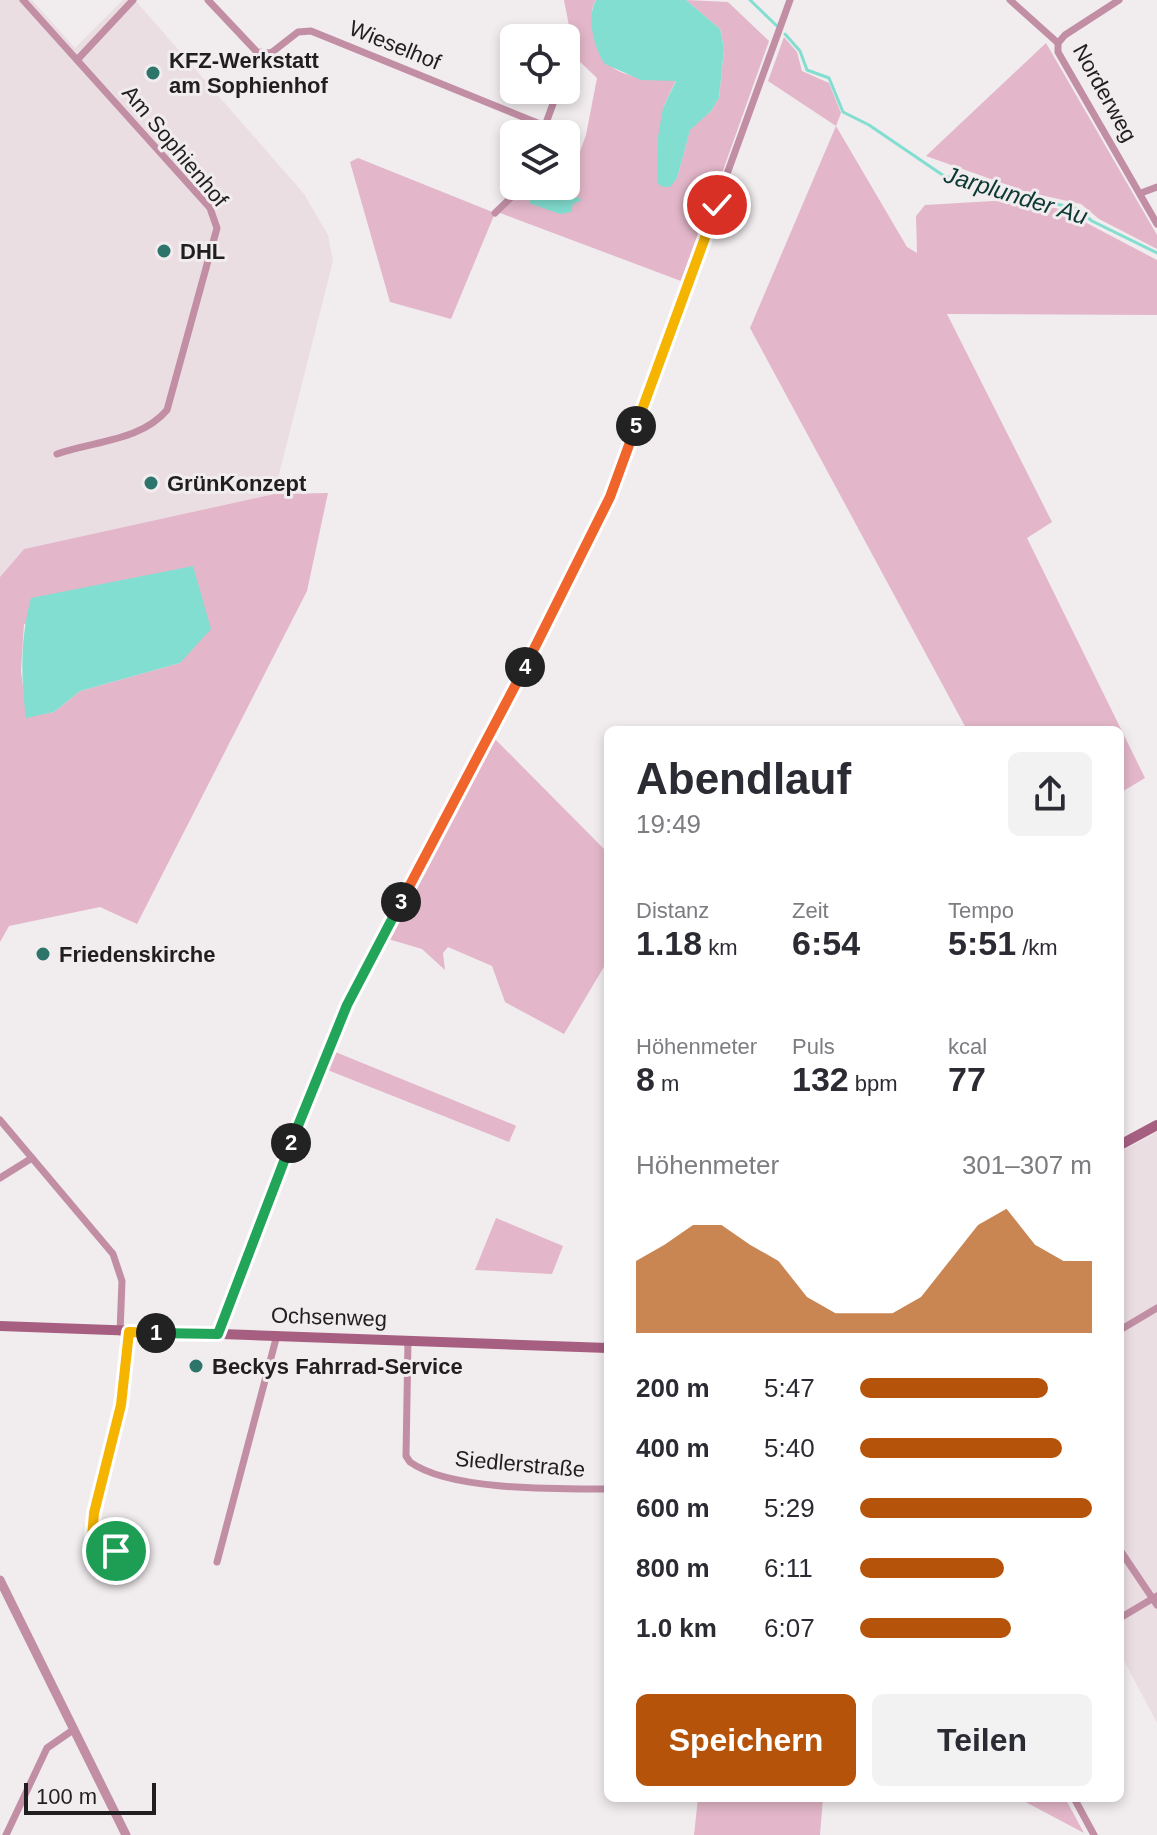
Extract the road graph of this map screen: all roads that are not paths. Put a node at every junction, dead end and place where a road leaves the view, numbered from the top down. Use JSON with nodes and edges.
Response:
{"nodes":[{"id":1,"x":23,"y":0,"type":"edge"},
{"id":2,"x":133,"y":0,"type":"edge"},
{"id":3,"x":208,"y":0,"type":"edge"},
{"id":4,"x":790,"y":0,"type":"edge"},
{"id":5,"x":1010,"y":0,"type":"edge"},
{"id":6,"x":1119,"y":0,"type":"edge"},
{"id":7,"x":1058,"y":43,"type":"junction"},
{"id":8,"x":77,"y":60,"type":"junction"},
{"id":9,"x":520,"y":120,"type":"edge"},
{"id":10,"x":1157,"y":187,"type":"edge"},
{"id":11,"x":1141,"y":193,"type":"junction"},
{"id":12,"x":508,"y":200,"type":"edge"},
{"id":13,"x":495,"y":213,"type":"dead end"},
{"id":14,"x":1157,"y":224,"type":"edge"},
{"id":15,"x":57,"y":454,"type":"dead end"},
{"id":16,"x":0,"y":1120,"type":"edge"},
{"id":17,"x":1157,"y":1125,"type":"edge"},
{"id":18,"x":1124,"y":1143,"type":"edge"},
{"id":19,"x":32,"y":1158,"type":"junction"},
{"id":20,"x":0,"y":1178,"type":"edge"},
{"id":21,"x":1157,"y":1308,"type":"edge"},
{"id":22,"x":0,"y":1326,"type":"edge"},
{"id":23,"x":1124,"y":1328,"type":"edge"},
{"id":24,"x":124,"y":1332,"type":"junction"},
{"id":25,"x":218,"y":1334,"type":"junction"},
{"id":26,"x":277,"y":1335,"type":"junction"},
{"id":27,"x":408,"y":1340,"type":"junction"},
{"id":28,"x":604,"y":1348,"type":"edge"},
{"id":29,"x":604,"y":1489,"type":"edge"},
{"id":30,"x":116,"y":1551,"type":"dead end"},
{"id":31,"x":1124,"y":1556,"type":"edge"},
{"id":32,"x":217,"y":1562,"type":"dead end"},
{"id":33,"x":0,"y":1580,"type":"edge"},
{"id":34,"x":1155,"y":1600,"type":"edge"},
{"id":35,"x":1124,"y":1616,"type":"edge"},
{"id":36,"x":73,"y":1730,"type":"junction"},
{"id":37,"x":1076,"y":1802,"type":"edge"},
{"id":38,"x":6,"y":1835,"type":"edge"},
{"id":39,"x":126,"y":1835,"type":"edge"},
{"id":40,"x":1094,"y":1835,"type":"edge"}],
"edges":[{"from":1,"to":8,"type":"street","name":"Am Sophienhof"},
{"from":2,"to":8,"type":"street"},
{"from":3,"to":9,"type":"street","name":"Wieselhof"},
{"from":4,"to":25,"type":"street"},
{"from":5,"to":7,"type":"street"},
{"from":6,"to":7,"type":"street","name":"Norderweg"},
{"from":7,"to":11,"type":"street","name":"Norderweg"},
{"from":8,"to":15,"type":"street","name":"Am Sophienhof"},
{"from":10,"to":11,"type":"street"},
{"from":11,"to":14,"type":"street","name":"Norderweg"},
{"from":12,"to":13,"type":"street"},
{"from":16,"to":19,"type":"street"},
{"from":17,"to":18,"type":"main road"},
{"from":19,"to":20,"type":"street"},
{"from":19,"to":24,"type":"street"},
{"from":21,"to":23,"type":"street"},
{"from":22,"to":24,"type":"main road","name":"Ochsenweg"},
{"from":24,"to":25,"type":"main road","name":"Ochsenweg"},
{"from":24,"to":30,"type":"street"},
{"from":25,"to":26,"type":"main road","name":"Ochsenweg"},
{"from":26,"to":27,"type":"main road","name":"Ochsenweg"},
{"from":26,"to":32,"type":"street"},
{"from":27,"to":28,"type":"main road","name":"Ochsenweg"},
{"from":27,"to":29,"type":"street","name":"Siedlerstraße"},
{"from":31,"to":34,"type":"street"},
{"from":33,"to":36,"type":"street"},
{"from":34,"to":35,"type":"street"},
{"from":36,"to":38,"type":"street"},
{"from":36,"to":39,"type":"street"},
{"from":37,"to":40,"type":"street"}]}
